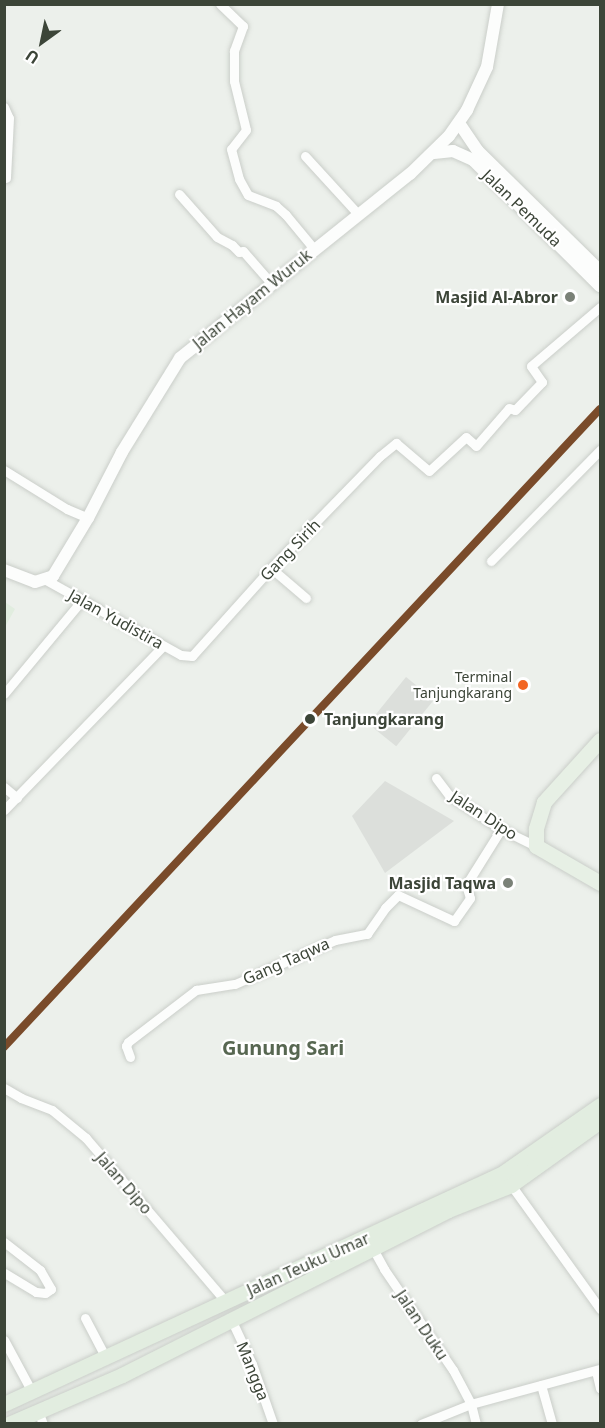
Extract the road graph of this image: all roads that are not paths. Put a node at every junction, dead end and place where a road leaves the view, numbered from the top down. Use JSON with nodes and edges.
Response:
{"nodes":[{"id":1,"x":220,"y":4,"type":"edge"},
{"id":2,"x":498,"y":4,"type":"edge"},
{"id":3,"x":4,"y":106,"type":"edge"},
{"id":4,"x":459,"y":123,"type":"junction"},
{"id":5,"x":434,"y":153,"type":"junction"},
{"id":6,"x":306,"y":156,"type":"dead end"},
{"id":7,"x":6,"y":178,"type":"edge"},
{"id":8,"x":179,"y":194,"type":"dead end"},
{"id":9,"x":358,"y":214,"type":"junction"},
{"id":10,"x":314,"y":249,"type":"junction"},
{"id":11,"x":600,"y":271,"type":"edge"},
{"id":12,"x":271,"y":283,"type":"junction"},
{"id":13,"x":600,"y":286,"type":"edge"},
{"id":14,"x":600,"y":307,"type":"edge"},
{"id":15,"x":600,"y":450,"type":"edge"},
{"id":16,"x":4,"y":470,"type":"edge"},
{"id":17,"x":88,"y":518,"type":"junction"},
{"id":18,"x":491,"y":561,"type":"dead end"},
{"id":19,"x":272,"y":568,"type":"junction"},
{"id":20,"x":4,"y":570,"type":"edge"},
{"id":21,"x":46,"y":580,"type":"junction"},
{"id":22,"x":306,"y":598,"type":"dead end"},
{"id":23,"x":82,"y":600,"type":"junction"},
{"id":24,"x":163,"y":646,"type":"junction"},
{"id":25,"x":186,"y":657,"type":"joint"},
{"id":26,"x":4,"y":694,"type":"edge"},
{"id":27,"x":600,"y":740,"type":"edge"},
{"id":28,"x":436,"y":778,"type":"dead end"},
{"id":29,"x":4,"y":787,"type":"edge"},
{"id":30,"x":17,"y":798,"type":"junction"},
{"id":31,"x":4,"y":810,"type":"edge"},
{"id":32,"x":501,"y":829,"type":"junction"},
{"id":33,"x":536,"y":846,"type":"junction"},
{"id":34,"x":600,"y":883,"type":"edge"},
{"id":35,"x":130,"y":1057,"type":"dead end"},
{"id":36,"x":4,"y":1088,"type":"edge"},
{"id":37,"x":600,"y":1105,"type":"edge"},
{"id":38,"x":600,"y":1121,"type":"edge"},
{"id":39,"x":511,"y":1185,"type":"junction"},
{"id":40,"x":4,"y":1242,"type":"edge"},
{"id":41,"x":372,"y":1247,"type":"junction"},
{"id":42,"x":4,"y":1272,"type":"edge"},
{"id":43,"x":225,"y":1301,"type":"junction"},
{"id":44,"x":600,"y":1309,"type":"edge"},
{"id":45,"x":85,"y":1318,"type":"dead end"},
{"id":46,"x":231,"y":1319,"type":"junction"},
{"id":47,"x":4,"y":1340,"type":"edge"},
{"id":48,"x":106,"y":1358,"type":"junction"},
{"id":49,"x":598,"y":1370,"type":"edge"},
{"id":50,"x":541,"y":1385,"type":"junction"},
{"id":51,"x":600,"y":1389,"type":"edge"},
{"id":52,"x":32,"y":1392,"type":"junction"},
{"id":53,"x":4,"y":1404,"type":"edge"},
{"id":54,"x":471,"y":1404,"type":"junction"},
{"id":55,"x":40,"y":1417,"type":"edge"},
{"id":56,"x":9,"y":1424,"type":"edge"},
{"id":57,"x":273,"y":1424,"type":"edge"},
{"id":58,"x":421,"y":1424,"type":"edge"},
{"id":59,"x":476,"y":1424,"type":"edge"},
{"id":60,"x":552,"y":1424,"type":"edge"}],
"edges":[{"from":1,"to":10,"type":"street"},
{"from":2,"to":4,"type":"street","name":"Jalan Hayam Wuruk"},
{"from":3,"to":7,"type":"street"},
{"from":4,"to":5,"type":"street","name":"Jalan Hayam Wuruk"},
{"from":4,"to":11,"type":"street","name":"Jalan Pemuda"},
{"from":5,"to":9,"type":"street","name":"Jalan Hayam Wuruk"},
{"from":5,"to":13,"type":"street","name":"Jalan Pemuda"},
{"from":6,"to":9,"type":"street"},
{"from":8,"to":12,"type":"street"},
{"from":9,"to":10,"type":"street","name":"Jalan Hayam Wuruk"},
{"from":10,"to":12,"type":"street","name":"Jalan Hayam Wuruk"},
{"from":12,"to":17,"type":"street","name":"Jalan Hayam Wuruk"},
{"from":14,"to":19,"type":"street","name":"Gang Sirih"},
{"from":15,"to":18,"type":"street"},
{"from":16,"to":17,"type":"street"},
{"from":17,"to":21,"type":"street","name":"Jalan Hayam Wuruk"},
{"from":19,"to":22,"type":"street"},
{"from":19,"to":25,"type":"street","name":"Gang Sirih"},
{"from":20,"to":21,"type":"street"},
{"from":21,"to":23,"type":"street","name":"Jalan Yudistira"},
{"from":23,"to":24,"type":"street","name":"Jalan Yudistira"},
{"from":23,"to":26,"type":"street"},
{"from":24,"to":25,"type":"street","name":"Jalan Yudistira"},
{"from":24,"to":30,"type":"street"},
{"from":27,"to":33,"type":"main road"},
{"from":28,"to":32,"type":"street","name":"Jalan Dipo"},
{"from":29,"to":30,"type":"street"},
{"from":30,"to":31,"type":"street"},
{"from":32,"to":33,"type":"street","name":"Jalan Dipo"},
{"from":32,"to":35,"type":"street","name":"Gang Taqwa"},
{"from":33,"to":34,"type":"main road"},
{"from":36,"to":43,"type":"street","name":"Jalan Dipo"},
{"from":37,"to":43,"type":"highway","name":"Jalan Teuku Umar"},
{"from":38,"to":39,"type":"highway","name":"Jalan Teuku Umar"},
{"from":39,"to":41,"type":"highway","name":"Jalan Teuku Umar"},
{"from":39,"to":44,"type":"street"},
{"from":40,"to":42,"type":"street"},
{"from":41,"to":46,"type":"highway","name":"Jalan Teuku Umar"},
{"from":41,"to":54,"type":"street","name":"Jalan Duku"},
{"from":43,"to":48,"type":"highway","name":"Jalan Teuku Umar"},
{"from":45,"to":48,"type":"street"},
{"from":46,"to":55,"type":"highway","name":"Jalan Teuku Umar"},
{"from":46,"to":57,"type":"street","name":"Mangga"},
{"from":47,"to":52,"type":"street"},
{"from":48,"to":52,"type":"highway","name":"Jalan Teuku Umar"},
{"from":49,"to":50,"type":"street"},
{"from":49,"to":51,"type":"street"},
{"from":50,"to":54,"type":"street"},
{"from":50,"to":60,"type":"street"},
{"from":52,"to":53,"type":"highway","name":"Jalan Teuku Umar"},
{"from":54,"to":58,"type":"street"},
{"from":54,"to":59,"type":"street","name":"Jalan Duku"},
{"from":55,"to":56,"type":"highway","name":"Jalan Teuku Umar"}]}
